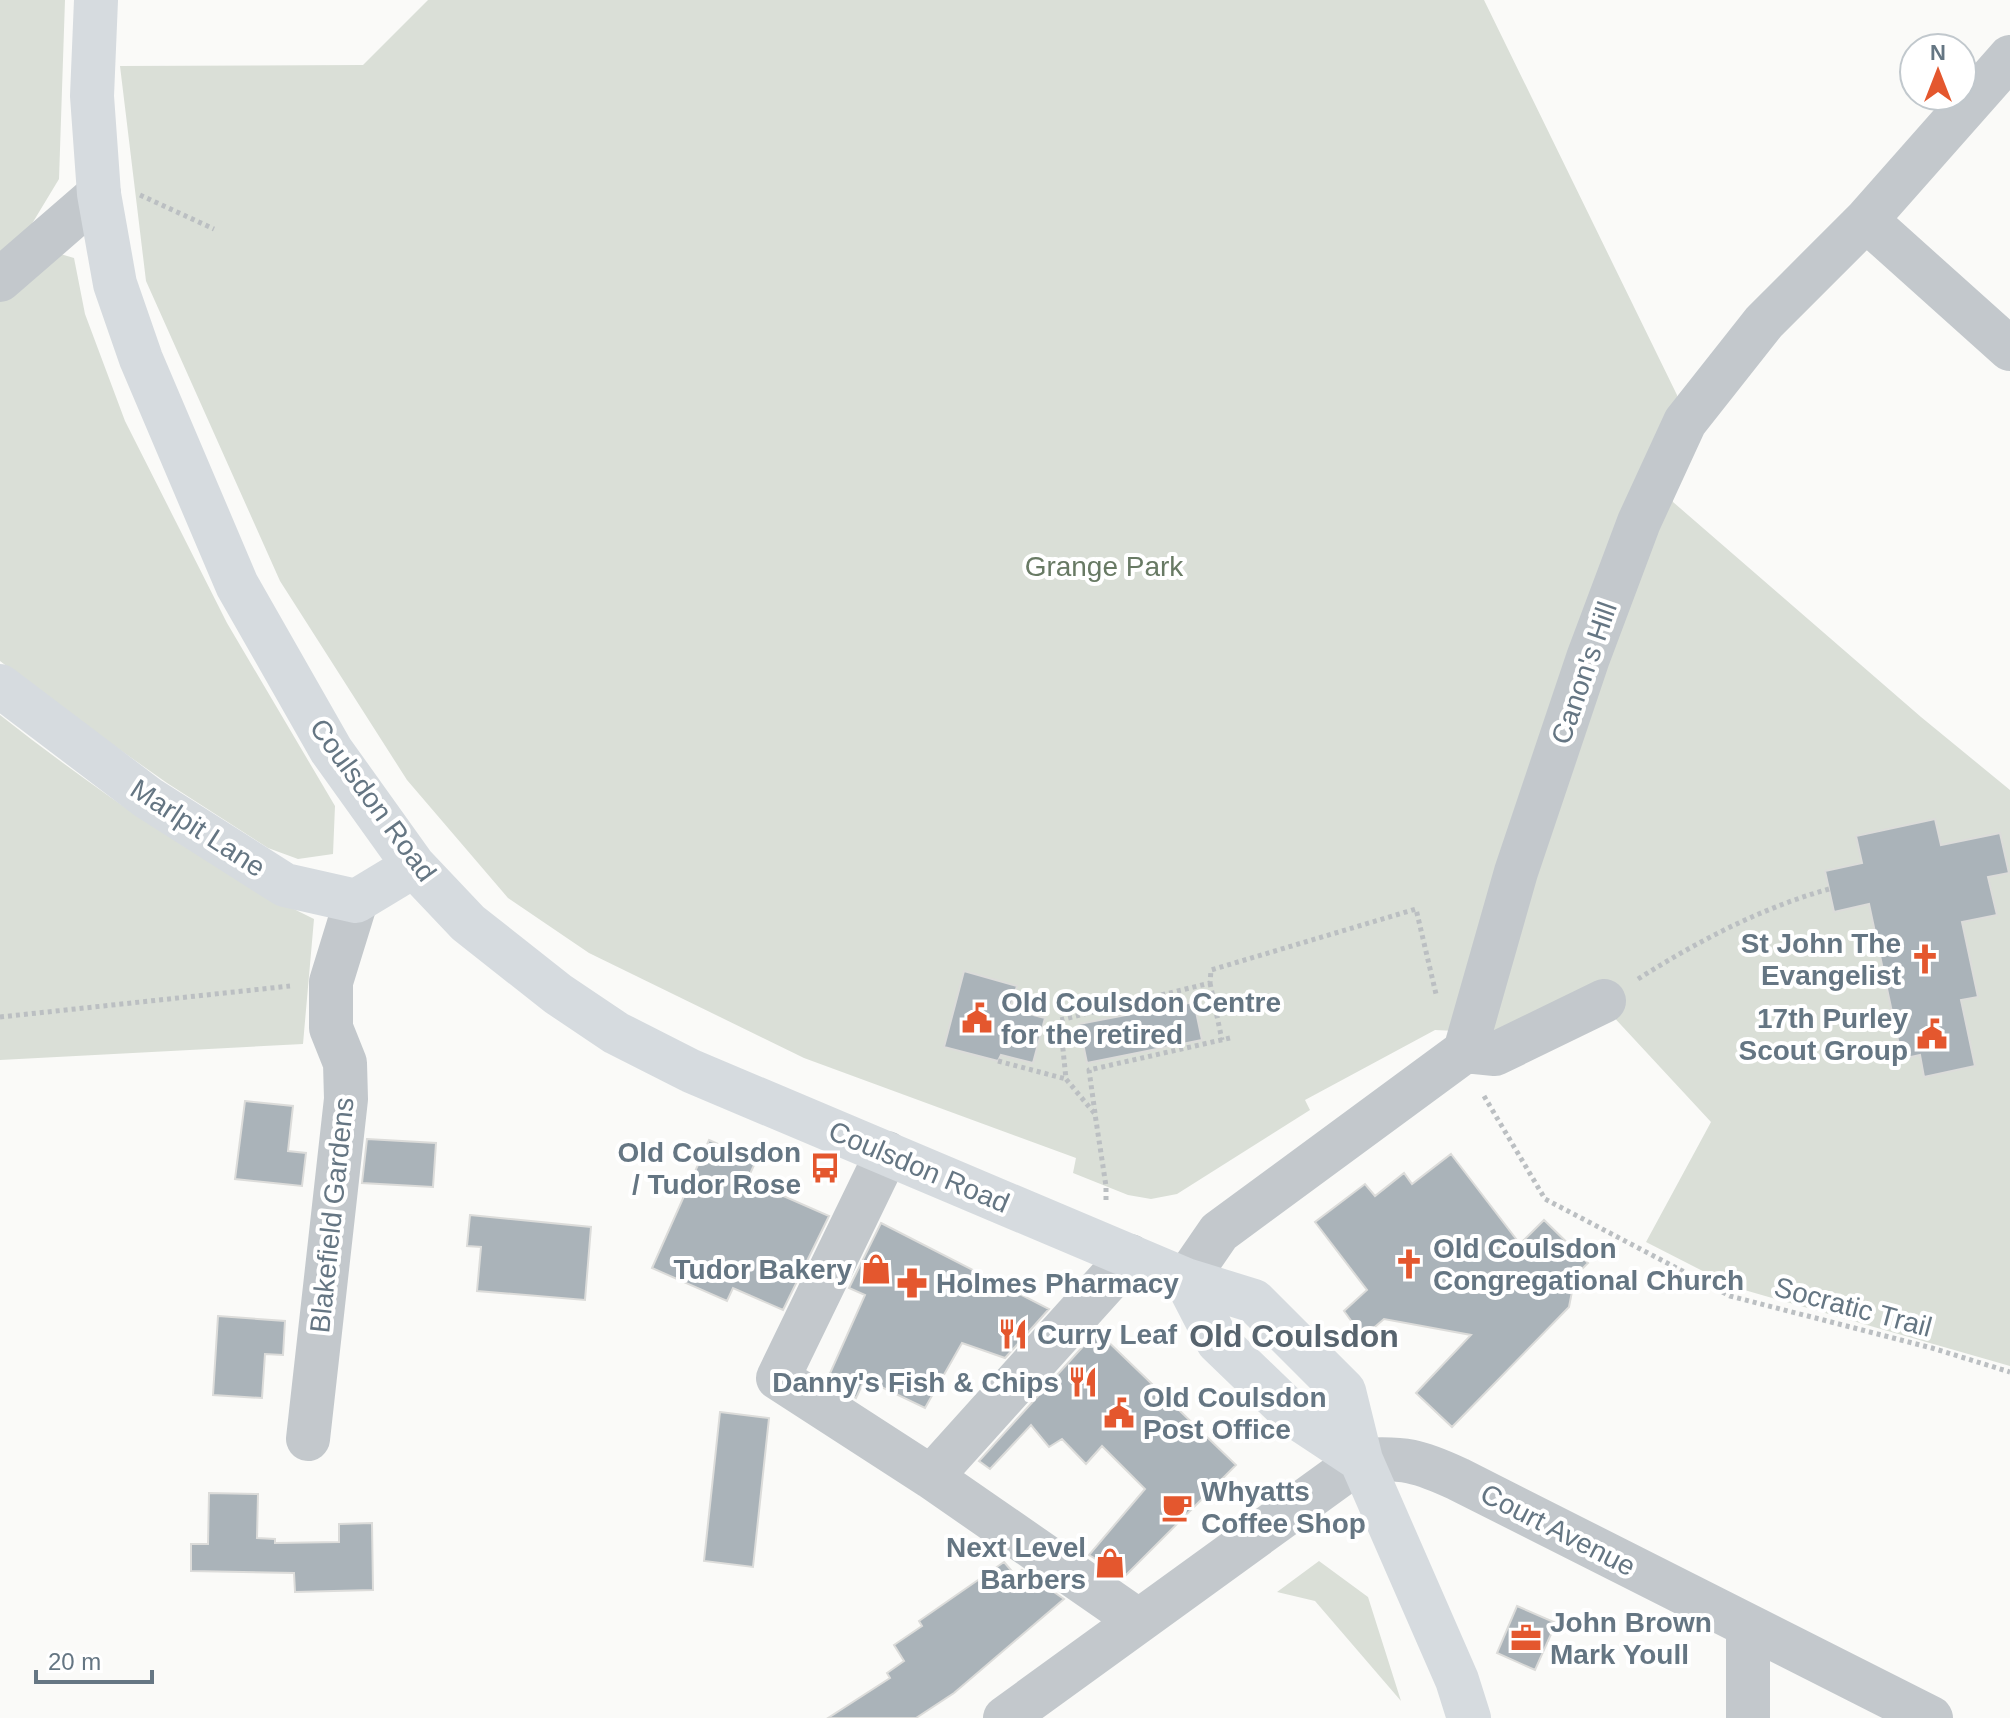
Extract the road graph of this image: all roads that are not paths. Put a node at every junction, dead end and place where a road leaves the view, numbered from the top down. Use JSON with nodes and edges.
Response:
{"nodes":[{"id":1,"x":96,"y":0,"type":"edge"},
{"id":2,"x":2010,"y":57,"type":"edge"},
{"id":3,"x":99,"y":194,"type":"junction"},
{"id":4,"x":1866,"y":220,"type":"junction"},
{"id":5,"x":0,"y":280,"type":"edge"},
{"id":6,"x":2010,"y":349,"type":"edge"},
{"id":7,"x":0,"y":686,"type":"edge"},
{"id":8,"x":414,"y":866,"type":"junction"},
{"id":9,"x":356,"y":901,"type":"junction"},
{"id":10,"x":1604,"y":1001,"type":"road end"},
{"id":11,"x":1465,"y":1051,"type":"junction"},
{"id":12,"x":887,"y":1153,"type":"junction"},
{"id":13,"x":1117,"y":1251,"type":"junction"},
{"id":14,"x":1186,"y":1280,"type":"junction"},
{"id":15,"x":308,"y":1439,"type":"dead end"},
{"id":16,"x":1361,"y":1460,"type":"junction"},
{"id":17,"x":931,"y":1477,"type":"junction"},
{"id":18,"x":1139,"y":1621,"type":"junction"},
{"id":19,"x":1748,"y":1626,"type":"junction"},
{"id":20,"x":1005,"y":1718,"type":"edge"},
{"id":21,"x":1469,"y":1718,"type":"edge"},
{"id":22,"x":1748,"y":1718,"type":"edge"},
{"id":23,"x":1931,"y":1718,"type":"edge"}],
"edges":[{"from":1,"to":3,"type":"main road","name":"Coulsdon Road"},
{"from":2,"to":4,"type":"street","name":"Canon's Hill"},
{"from":3,"to":5,"type":"street"},
{"from":3,"to":8,"type":"main road","name":"Coulsdon Road"},
{"from":4,"to":6,"type":"street"},
{"from":4,"to":11,"type":"street","name":"Canon's Hill"},
{"from":7,"to":9,"type":"main road","name":"Marlpit Lane"},
{"from":8,"to":9,"type":"main road"},
{"from":8,"to":12,"type":"main road","name":"Coulsdon Road"},
{"from":9,"to":15,"type":"street","name":"Blakefield Gardens"},
{"from":10,"to":11,"type":"street"},
{"from":11,"to":14,"type":"street"},
{"from":12,"to":13,"type":"main road","name":"Coulsdon Road"},
{"from":12,"to":17,"type":"street"},
{"from":13,"to":14,"type":"main road","name":"Coulsdon Road"},
{"from":13,"to":17,"type":"street"},
{"from":14,"to":16,"type":"main road","name":"Coulsdon Road"},
{"from":16,"to":18,"type":"street"},
{"from":16,"to":19,"type":"street","name":"Court Avenue"},
{"from":16,"to":21,"type":"main road","name":"Coulsdon Road"},
{"from":17,"to":18,"type":"street"},
{"from":18,"to":20,"type":"street"},
{"from":19,"to":22,"type":"street"},
{"from":19,"to":23,"type":"street","name":"Court Avenue"}]}
